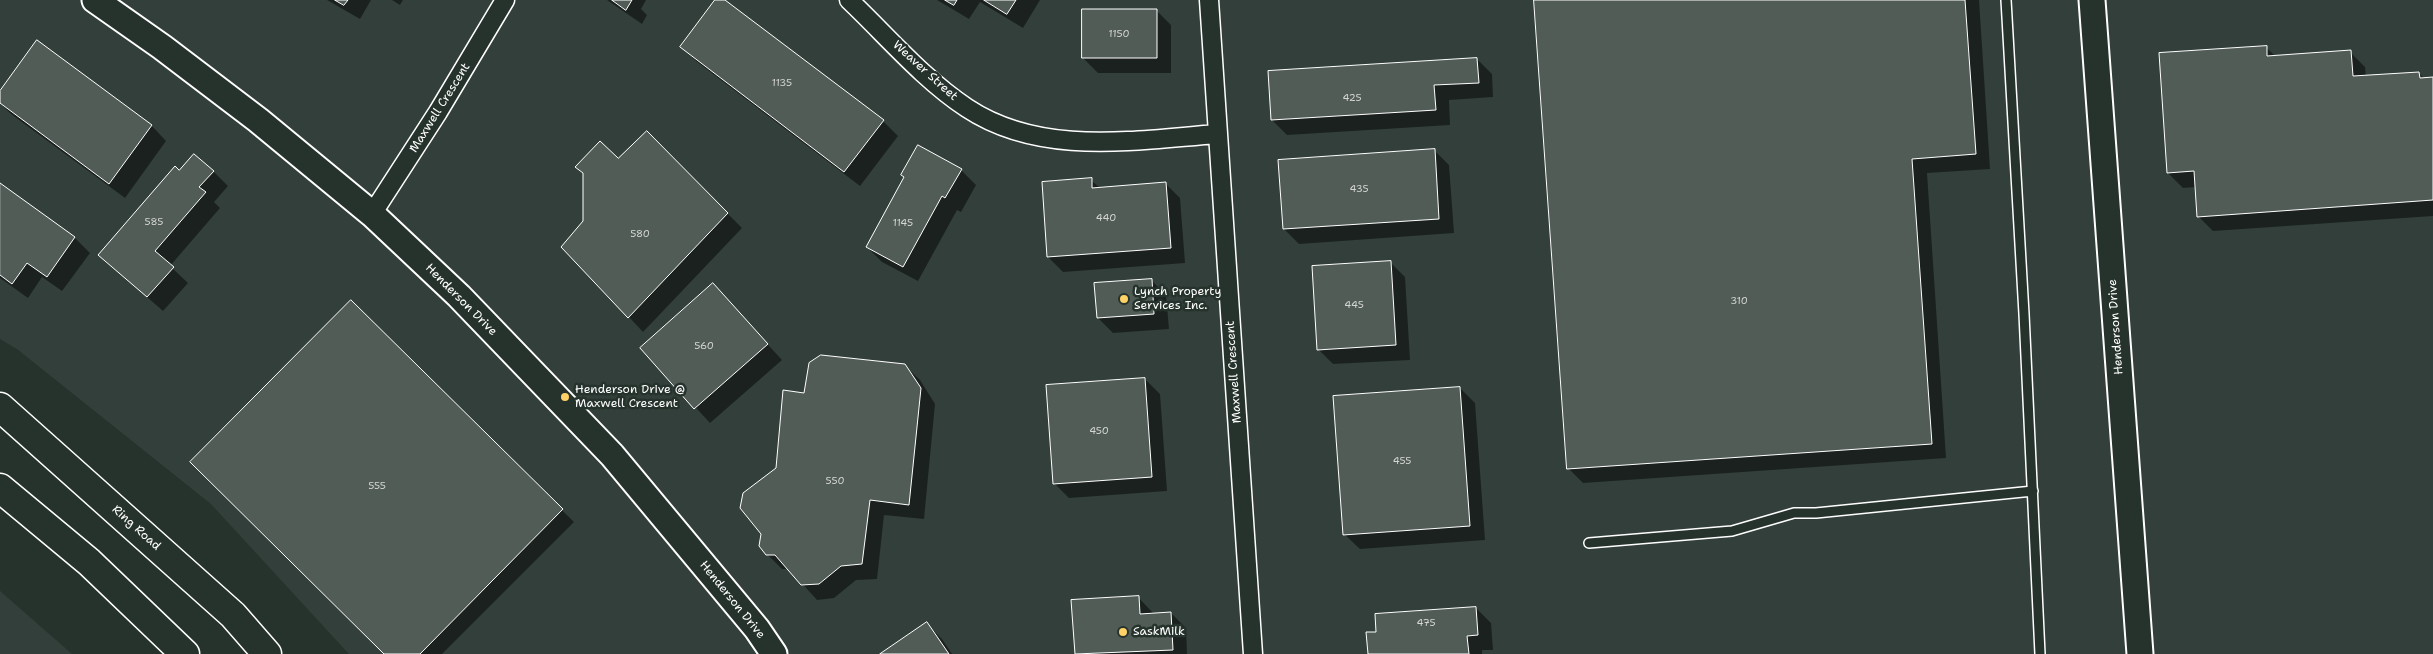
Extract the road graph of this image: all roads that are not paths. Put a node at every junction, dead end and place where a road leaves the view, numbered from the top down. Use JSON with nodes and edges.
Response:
{"nodes":[{"id":1,"x":95,"y":0,"type":"edge"},
{"id":2,"x":505,"y":0,"type":"edge"},
{"id":3,"x":849,"y":0,"type":"edge"},
{"id":4,"x":1209,"y":0,"type":"edge"},
{"id":5,"x":2006,"y":0,"type":"edge"},
{"id":6,"x":2092,"y":0,"type":"edge"},
{"id":7,"x":1218,"y":134,"type":"junction"},
{"id":8,"x":372,"y":214,"type":"junction"},
{"id":9,"x":0,"y":407,"type":"edge"},
{"id":10,"x":0,"y":488,"type":"edge"},
{"id":11,"x":2033,"y":491,"type":"junction"},
{"id":12,"x":1589,"y":543,"type":"dead end"},
{"id":13,"x":186,"y":654,"type":"edge"},
{"id":14,"x":267,"y":654,"type":"edge"},
{"id":15,"x":774,"y":654,"type":"edge"},
{"id":16,"x":1253,"y":654,"type":"edge"},
{"id":17,"x":2040,"y":654,"type":"edge"},
{"id":18,"x":2140,"y":654,"type":"edge"}],
"edges":[{"from":1,"to":8,"type":"street","name":"Henderson Drive"},
{"from":2,"to":8,"type":"street","name":"Maxwell Crescent"},
{"from":3,"to":7,"type":"street","name":"Weaver Street"},
{"from":4,"to":7,"type":"street","name":"Maxwell Crescent"},
{"from":5,"to":11,"type":"lane"},
{"from":6,"to":18,"type":"street","name":"Henderson Drive"},
{"from":7,"to":16,"type":"street","name":"Maxwell Crescent"},
{"from":8,"to":15,"type":"street","name":"Henderson Drive"},
{"from":9,"to":14,"type":"highway","name":"Ring Road"},
{"from":10,"to":13,"type":"highway"},
{"from":11,"to":12,"type":"lane"},
{"from":11,"to":17,"type":"lane"}]}
